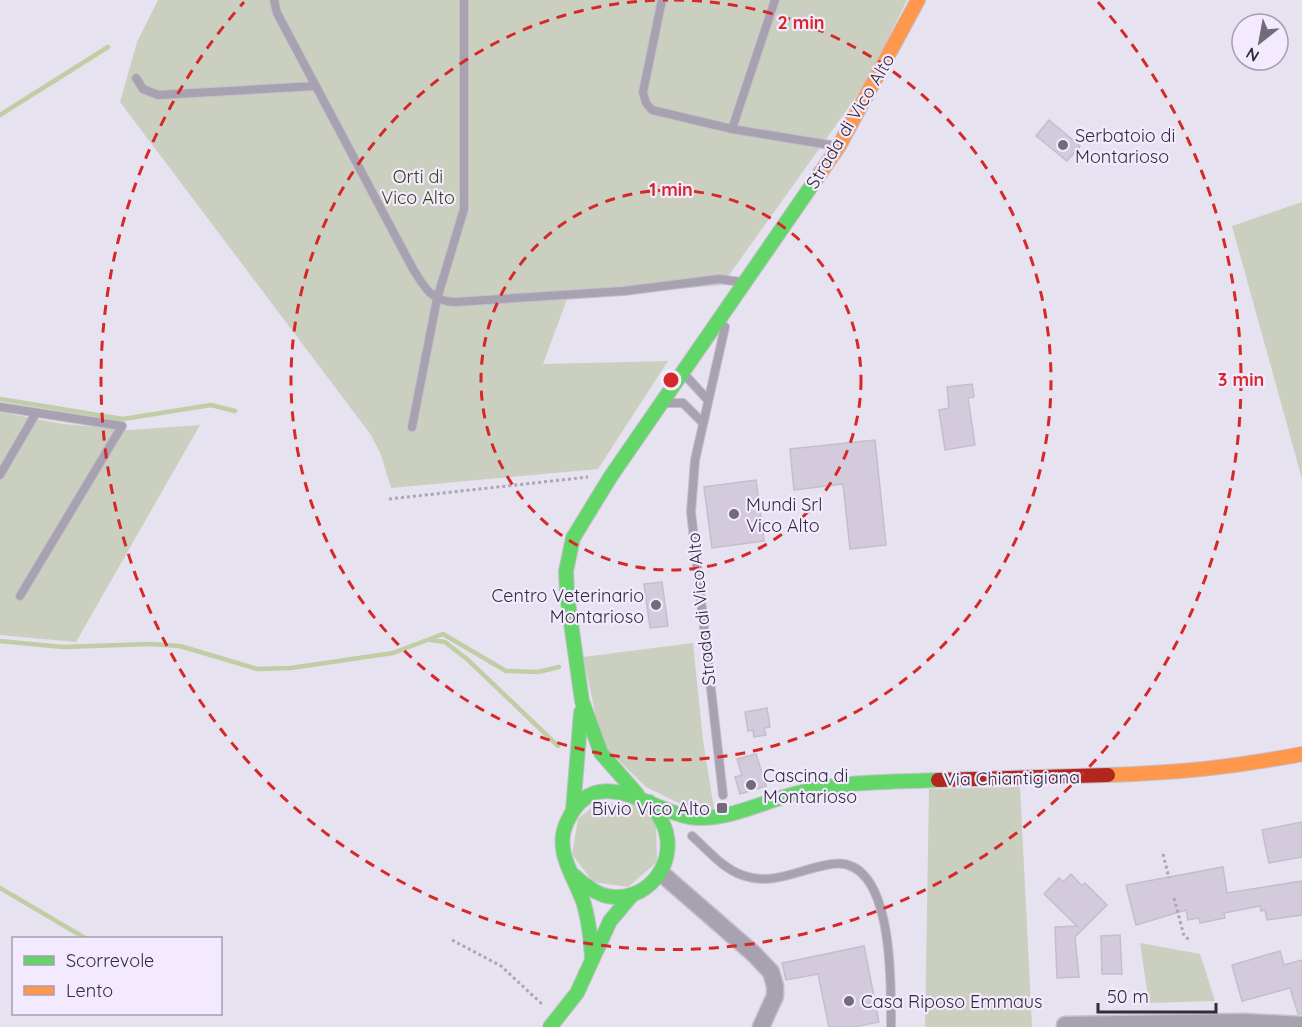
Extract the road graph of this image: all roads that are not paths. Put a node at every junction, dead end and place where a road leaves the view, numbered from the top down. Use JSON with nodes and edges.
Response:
{"nodes":[{"id":1,"x":274,"y":0,"type":"edge"},
{"id":2,"x":464,"y":0,"type":"edge"},
{"id":3,"x":662,"y":0,"type":"edge"},
{"id":4,"x":775,"y":0,"type":"edge"},
{"id":5,"x":918,"y":0,"type":"edge"},
{"id":6,"x":136,"y":78,"type":"dead end"},
{"id":7,"x":316,"y":86,"type":"junction"},
{"id":8,"x":732,"y":129,"type":"junction"},
{"id":9,"x":839,"y":146,"type":"junction"},
{"id":10,"x":744,"y":282,"type":"junction"},
{"id":11,"x":735,"y":297,"type":"junction"},
{"id":12,"x":437,"y":299,"type":"junction"},
{"id":13,"x":682,"y":372,"type":"junction"},
{"id":14,"x":707,"y":399,"type":"junction"},
{"id":15,"x":660,"y":404,"type":"junction"},
{"id":16,"x":0,"y":407,"type":"edge"},
{"id":17,"x":36,"y":413,"type":"junction"},
{"id":18,"x":703,"y":423,"type":"junction"},
{"id":19,"x":412,"y":427,"type":"dead end"},
{"id":20,"x":0,"y":475,"type":"edge"},
{"id":21,"x":20,"y":596,"type":"dead end"},
{"id":22,"x":582,"y":701,"type":"junction"},
{"id":23,"x":1302,"y":754,"type":"edge"},
{"id":24,"x":723,"y":795,"type":"dead end"},
{"id":25,"x":643,"y":798,"type":"junction"},
{"id":26,"x":573,"y":810,"type":"junction"},
{"id":27,"x":724,"y":816,"type":"junction"},
{"id":28,"x":692,"y":836,"type":"junction"},
{"id":29,"x":669,"y":853,"type":"junction"},
{"id":30,"x":569,"y":870,"type":"junction"},
{"id":31,"x":661,"y":873,"type":"junction"},
{"id":32,"x":632,"y":895,"type":"junction"},
{"id":33,"x":592,"y":958,"type":"junction"},
{"id":34,"x":553,"y":1023,"type":"edge"},
{"id":35,"x":1065,"y":1025,"type":"dead end"},
{"id":36,"x":1302,"y":1025,"type":"edge"},
{"id":37,"x":761,"y":1027,"type":"edge"},
{"id":38,"x":891,"y":1027,"type":"edge"}],
"edges":[{"from":1,"to":7,"type":"lane"},
{"from":2,"to":12,"type":"lane"},
{"from":3,"to":8,"type":"lane"},
{"from":4,"to":8,"type":"lane"},
{"from":5,"to":9,"type":"main road","name":"Strada di Vico Alto"},
{"from":6,"to":7,"type":"lane"},
{"from":7,"to":12,"type":"lane"},
{"from":8,"to":9,"type":"lane"},
{"from":9,"to":10,"type":"main road","name":"Strada di Vico Alto"},
{"from":10,"to":11,"type":"main road","name":"Strada di Vico Alto"},
{"from":10,"to":12,"type":"lane"},
{"from":11,"to":13,"type":"main road","name":"Strada di Vico Alto"},
{"from":11,"to":14,"type":"lane","name":"Strada di Vico Alto"},
{"from":12,"to":19,"type":"lane"},
{"from":13,"to":14,"type":"lane"},
{"from":13,"to":15,"type":"main road","name":"Strada di Vico Alto"},
{"from":14,"to":18,"type":"lane","name":"Strada di Vico Alto"},
{"from":15,"to":18,"type":"lane"},
{"from":15,"to":22,"type":"main road","name":"Strada di Vico Alto"},
{"from":16,"to":17,"type":"lane"},
{"from":17,"to":20,"type":"lane"},
{"from":17,"to":21,"type":"lane"},
{"from":18,"to":24,"type":"lane","name":"Strada di Vico Alto"},
{"from":22,"to":25,"type":"main road","name":"Strada di Vico Alto"},
{"from":22,"to":26,"type":"main road","name":"Strada di Vico Alto"},
{"from":23,"to":27,"type":"main road","name":"Via Chiantigiana"},
{"from":25,"to":26,"type":"main road","name":"Via Chiantigiana"},
{"from":25,"to":27,"type":"main road","name":"Via Chiantigiana"},
{"from":25,"to":29,"type":"main road"},
{"from":26,"to":30,"type":"main road"},
{"from":27,"to":28,"type":"main road","name":"Via Chiantigiana"},
{"from":28,"to":29,"type":"main road","name":"Via Chiantigiana"},
{"from":28,"to":38,"type":"lane"},
{"from":29,"to":31,"type":"main road"},
{"from":30,"to":32,"type":"main road"},
{"from":30,"to":33,"type":"main road"},
{"from":31,"to":32,"type":"main road"},
{"from":31,"to":37,"type":"street"},
{"from":32,"to":33,"type":"main road"},
{"from":33,"to":34,"type":"main road"},
{"from":35,"to":36,"type":"street"}]}
